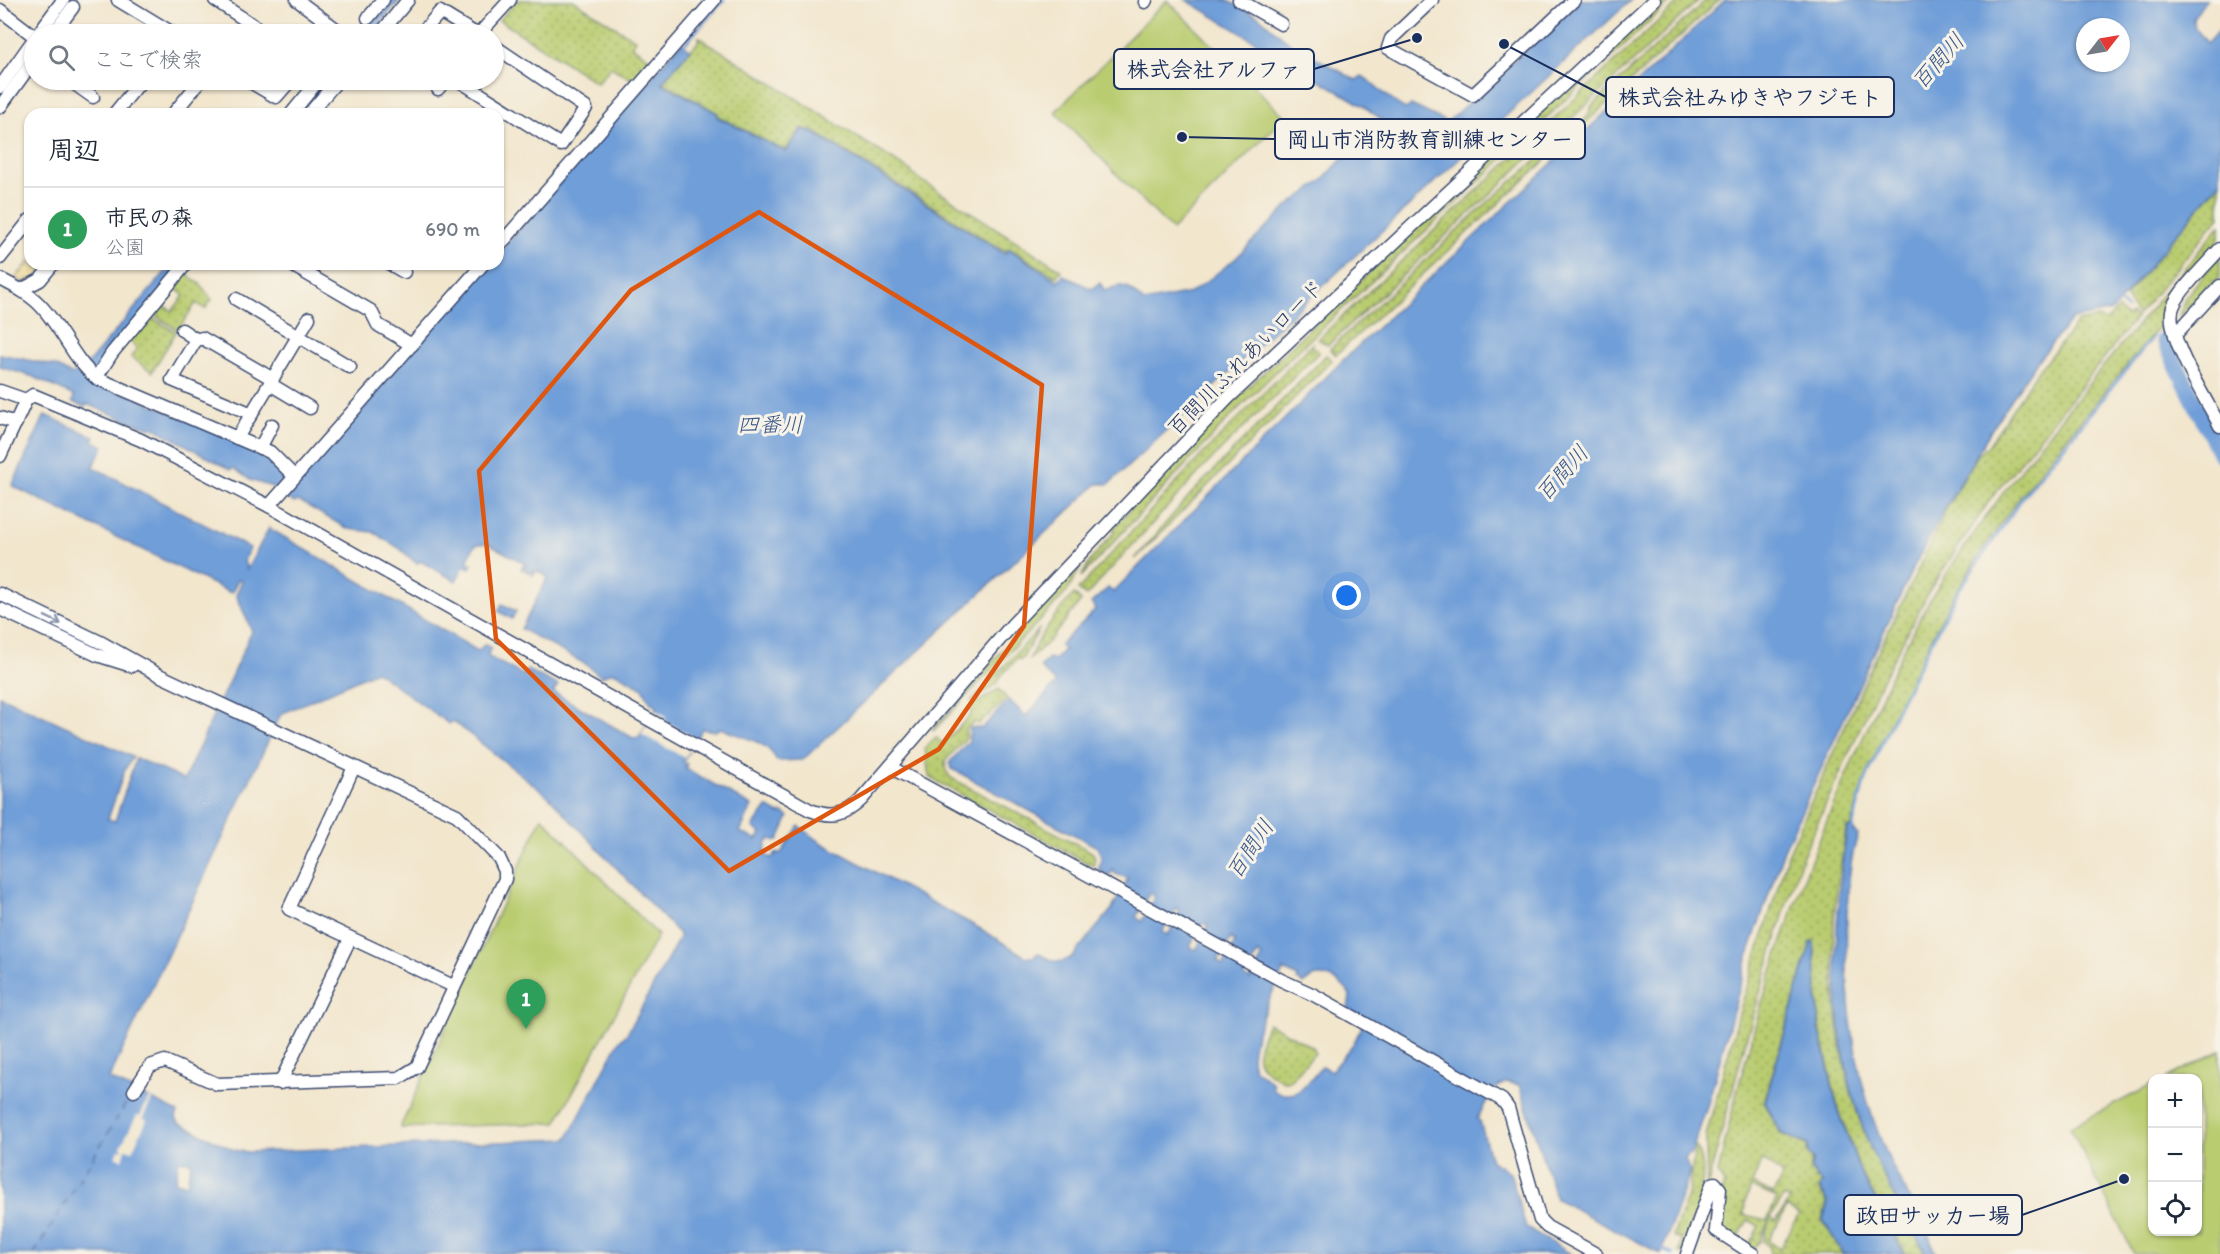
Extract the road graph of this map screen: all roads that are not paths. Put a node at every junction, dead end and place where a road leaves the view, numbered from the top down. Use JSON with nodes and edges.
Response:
{"nodes":[{"id":1,"x":118,"y":0,"type":"edge"},
{"id":2,"x":215,"y":0,"type":"edge"},
{"id":3,"x":297,"y":0,"type":"edge"},
{"id":4,"x":383,"y":0,"type":"edge"},
{"id":5,"x":408,"y":0,"type":"edge"},
{"id":6,"x":510,"y":0,"type":"edge"},
{"id":7,"x":714,"y":0,"type":"edge"},
{"id":8,"x":1239,"y":0,"type":"edge"},
{"id":9,"x":1432,"y":0,"type":"edge"},
{"id":10,"x":1574,"y":0,"type":"edge"},
{"id":11,"x":1654,"y":0,"type":"edge"},
{"id":12,"x":65,"y":2,"type":"edge"},
{"id":13,"x":0,"y":10,"type":"edge"},
{"id":14,"x":368,"y":18,"type":"dead end"},
{"id":15,"x":57,"y":24,"type":"edge"},
{"id":16,"x":158,"y":24,"type":"edge"},
{"id":17,"x":251,"y":24,"type":"edge"},
{"id":18,"x":329,"y":24,"type":"edge"},
{"id":19,"x":388,"y":24,"type":"edge"},
{"id":20,"x":430,"y":24,"type":"edge"},
{"id":21,"x":460,"y":24,"type":"edge"},
{"id":22,"x":487,"y":24,"type":"edge"},
{"id":23,"x":1281,"y":24,"type":"dead end"},
{"id":24,"x":24,"y":36,"type":"edge"},
{"id":25,"x":504,"y":53,"type":"edge"},
{"id":26,"x":24,"y":54,"type":"edge"},
{"id":27,"x":24,"y":63,"type":"edge"},
{"id":28,"x":5,"y":70,"type":"edge"},
{"id":29,"x":0,"y":87,"type":"edge"},
{"id":30,"x":83,"y":90,"type":"edge"},
{"id":31,"x":134,"y":90,"type":"edge"},
{"id":32,"x":193,"y":90,"type":"edge"},
{"id":33,"x":264,"y":90,"type":"edge"},
{"id":34,"x":282,"y":90,"type":"edge"},
{"id":35,"x":311,"y":90,"type":"edge"},
{"id":36,"x":329,"y":90,"type":"edge"},
{"id":37,"x":474,"y":90,"type":"edge"},
{"id":38,"x":93,"y":97,"type":"dead end"},
{"id":39,"x":0,"y":107,"type":"edge"},
{"id":40,"x":119,"y":108,"type":"edge"},
{"id":41,"x":178,"y":108,"type":"edge"},
{"id":42,"x":296,"y":108,"type":"edge"},
{"id":43,"x":314,"y":108,"type":"edge"},
{"id":44,"x":502,"y":108,"type":"edge"},
{"id":45,"x":504,"y":109,"type":"edge"},
{"id":46,"x":24,"y":228,"type":"edge"},
{"id":47,"x":504,"y":240,"type":"edge"},
{"id":48,"x":2220,"y":249,"type":"edge"},
{"id":49,"x":0,"y":258,"type":"edge"},
{"id":50,"x":48,"y":270,"type":"edge"},
{"id":51,"x":181,"y":270,"type":"edge"},
{"id":52,"x":300,"y":270,"type":"edge"},
{"id":53,"x":400,"y":270,"type":"edge"},
{"id":54,"x":475,"y":270,"type":"edge"},
{"id":55,"x":404,"y":272,"type":"dead end"},
{"id":56,"x":0,"y":279,"type":"edge"},
{"id":57,"x":2220,"y":286,"type":"edge"},
{"id":58,"x":21,"y":290,"type":"junction"},
{"id":59,"x":236,"y":299,"type":"dead end"},
{"id":60,"x":309,"y":318,"type":"dead end"},
{"id":61,"x":182,"y":330,"type":"dead end"},
{"id":62,"x":2175,"y":335,"type":"junction"},
{"id":63,"x":298,"y":337,"type":"junction"},
{"id":64,"x":197,"y":340,"type":"junction"},
{"id":65,"x":412,"y":345,"type":"junction"},
{"id":66,"x":350,"y":367,"type":"dead end"},
{"id":67,"x":95,"y":377,"type":"junction"},
{"id":68,"x":271,"y":381,"type":"junction"},
{"id":69,"x":0,"y":391,"type":"edge"},
{"id":70,"x":27,"y":400,"type":"junction"},
{"id":71,"x":310,"y":408,"type":"dead end"},
{"id":72,"x":252,"y":414,"type":"junction"},
{"id":73,"x":0,"y":418,"type":"edge"},
{"id":74,"x":16,"y":423,"type":"junction"},
{"id":75,"x":272,"y":425,"type":"dead end"},
{"id":76,"x":2220,"y":426,"type":"edge"},
{"id":77,"x":237,"y":438,"type":"junction"},
{"id":78,"x":260,"y":448,"type":"junction"},
{"id":79,"x":0,"y":456,"type":"edge"},
{"id":80,"x":293,"y":477,"type":"junction"},
{"id":81,"x":269,"y":506,"type":"junction"},
{"id":82,"x":0,"y":594,"type":"edge"},
{"id":83,"x":0,"y":609,"type":"edge"},
{"id":84,"x":159,"y":675,"type":"junction"},
{"id":85,"x":354,"y":767,"type":"junction"},
{"id":86,"x":890,"y":767,"type":"junction"},
{"id":87,"x":350,"y":939,"type":"junction"},
{"id":88,"x":453,"y":986,"type":"junction"},
{"id":89,"x":280,"y":1083,"type":"junction"},
{"id":90,"x":134,"y":1091,"type":"dead end"},
{"id":91,"x":1596,"y":1254,"type":"edge"},
{"id":92,"x":1687,"y":1254,"type":"edge"},
{"id":93,"x":1753,"y":1254,"type":"edge"}],
"edges":[{"from":1,"to":16,"type":"street"},
{"from":2,"to":17,"type":"street"},
{"from":3,"to":18,"type":"street"},
{"from":4,"to":14,"type":"street"},
{"from":5,"to":19,"type":"street"},
{"from":6,"to":22,"type":"street"},
{"from":7,"to":47,"type":"street"},
{"from":8,"to":23,"type":"street"},
{"from":9,"to":10,"type":"street"},
{"from":11,"to":86,"type":"street","name":"百間川ふれあいロード"},
{"from":12,"to":15,"type":"street"},
{"from":13,"to":24,"type":"street"},
{"from":20,"to":21,"type":"street"},
{"from":25,"to":45,"type":"street"},
{"from":26,"to":28,"type":"street"},
{"from":27,"to":39,"type":"street"},
{"from":28,"to":29,"type":"street"},
{"from":30,"to":38,"type":"street"},
{"from":31,"to":40,"type":"street"},
{"from":32,"to":41,"type":"street"},
{"from":33,"to":34,"type":"street"},
{"from":35,"to":42,"type":"street"},
{"from":36,"to":43,"type":"street"},
{"from":37,"to":44,"type":"street"},
{"from":46,"to":49,"type":"street"},
{"from":48,"to":62,"type":"street"},
{"from":50,"to":58,"type":"street"},
{"from":51,"to":67,"type":"street"},
{"from":52,"to":65,"type":"street"},
{"from":53,"to":55,"type":"street"},
{"from":54,"to":65,"type":"street"},
{"from":56,"to":58,"type":"street"},
{"from":57,"to":62,"type":"street"},
{"from":58,"to":67,"type":"street"},
{"from":59,"to":63,"type":"street"},
{"from":60,"to":63,"type":"street"},
{"from":61,"to":64,"type":"street"},
{"from":62,"to":76,"type":"street"},
{"from":63,"to":66,"type":"street"},
{"from":63,"to":68,"type":"street"},
{"from":64,"to":68,"type":"street"},
{"from":64,"to":72,"type":"street"},
{"from":65,"to":80,"type":"street"},
{"from":67,"to":77,"type":"street"},
{"from":68,"to":71,"type":"street"},
{"from":68,"to":72,"type":"street"},
{"from":69,"to":70,"type":"street"},
{"from":70,"to":74,"type":"street"},
{"from":70,"to":81,"type":"street","name":"百間川ふれあいロード"},
{"from":72,"to":77,"type":"street"},
{"from":73,"to":74,"type":"street"},
{"from":74,"to":79,"type":"street"},
{"from":75,"to":78,"type":"street"},
{"from":77,"to":78,"type":"street"},
{"from":78,"to":80,"type":"street"},
{"from":80,"to":81,"type":"street"},
{"from":81,"to":86,"type":"street","name":"百間川ふれあいロード"},
{"from":82,"to":84,"type":"street","one_way":true},
{"from":83,"to":84,"type":"street"},
{"from":84,"to":85,"type":"street"},
{"from":85,"to":87,"type":"street"},
{"from":85,"to":88,"type":"street"},
{"from":86,"to":91,"type":"street"},
{"from":87,"to":88,"type":"street"},
{"from":87,"to":89,"type":"street"},
{"from":88,"to":89,"type":"street"},
{"from":89,"to":90,"type":"street"},
{"from":92,"to":93,"type":"street"}]}
